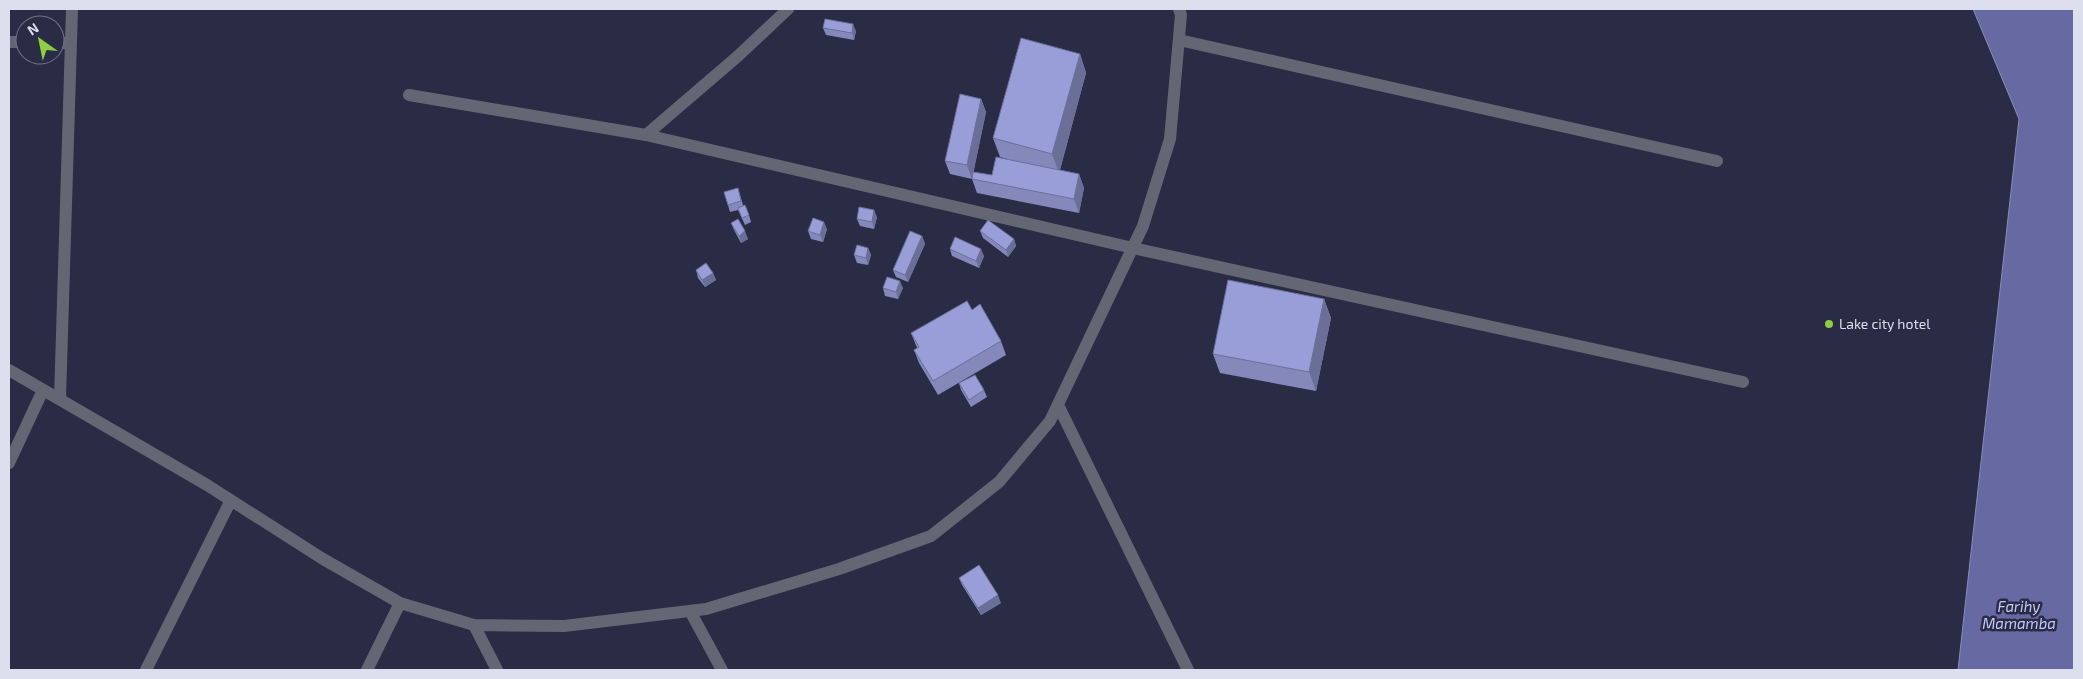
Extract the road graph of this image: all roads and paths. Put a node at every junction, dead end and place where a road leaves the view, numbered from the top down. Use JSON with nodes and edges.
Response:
{"nodes":[{"id":1,"x":72,"y":9,"type":"edge"},
{"id":2,"x":788,"y":9,"type":"edge"},
{"id":3,"x":1180,"y":9,"type":"edge"},
{"id":4,"x":1179,"y":40,"type":"junction"},
{"id":5,"x":65,"y":43,"type":"edge"},
{"id":6,"x":71,"y":43,"type":"junction"},
{"id":7,"x":409,"y":95,"type":"dead end"},
{"id":8,"x":646,"y":135,"type":"junction"},
{"id":9,"x":1717,"y":161,"type":"dead end"},
{"id":10,"x":1133,"y":248,"type":"junction"},
{"id":11,"x":9,"y":370,"type":"edge"},
{"id":12,"x":1743,"y":382,"type":"dead end"},
{"id":13,"x":43,"y":390,"type":"junction"},
{"id":14,"x":60,"y":399,"type":"junction"},
{"id":15,"x":1058,"y":405,"type":"junction"},
{"id":16,"x":9,"y":463,"type":"edge"},
{"id":17,"x":231,"y":500,"type":"junction"},
{"id":18,"x":400,"y":603,"type":"junction"},
{"id":19,"x":690,"y":611,"type":"junction"},
{"id":20,"x":474,"y":625,"type":"junction"},
{"id":21,"x":146,"y":670,"type":"edge"},
{"id":22,"x":367,"y":670,"type":"edge"},
{"id":23,"x":497,"y":670,"type":"edge"},
{"id":24,"x":722,"y":670,"type":"edge"},
{"id":25,"x":1188,"y":670,"type":"edge"}],
"edges":[{"from":1,"to":6,"type":"street"},
{"from":2,"to":8,"type":"street"},
{"from":3,"to":4,"type":"street"},
{"from":4,"to":9,"type":"street"},
{"from":4,"to":10,"type":"street"},
{"from":5,"to":6,"type":"street"},
{"from":6,"to":14,"type":"street"},
{"from":7,"to":8,"type":"street"},
{"from":8,"to":10,"type":"street"},
{"from":10,"to":12,"type":"street"},
{"from":10,"to":15,"type":"street"},
{"from":11,"to":13,"type":"street"},
{"from":13,"to":14,"type":"street"},
{"from":13,"to":16,"type":"street"},
{"from":14,"to":17,"type":"street"},
{"from":15,"to":19,"type":"street"},
{"from":15,"to":25,"type":"street"},
{"from":17,"to":18,"type":"street"},
{"from":17,"to":21,"type":"street"},
{"from":18,"to":20,"type":"street"},
{"from":18,"to":22,"type":"street"},
{"from":19,"to":20,"type":"street"},
{"from":19,"to":24,"type":"street"},
{"from":20,"to":23,"type":"street"}]}
